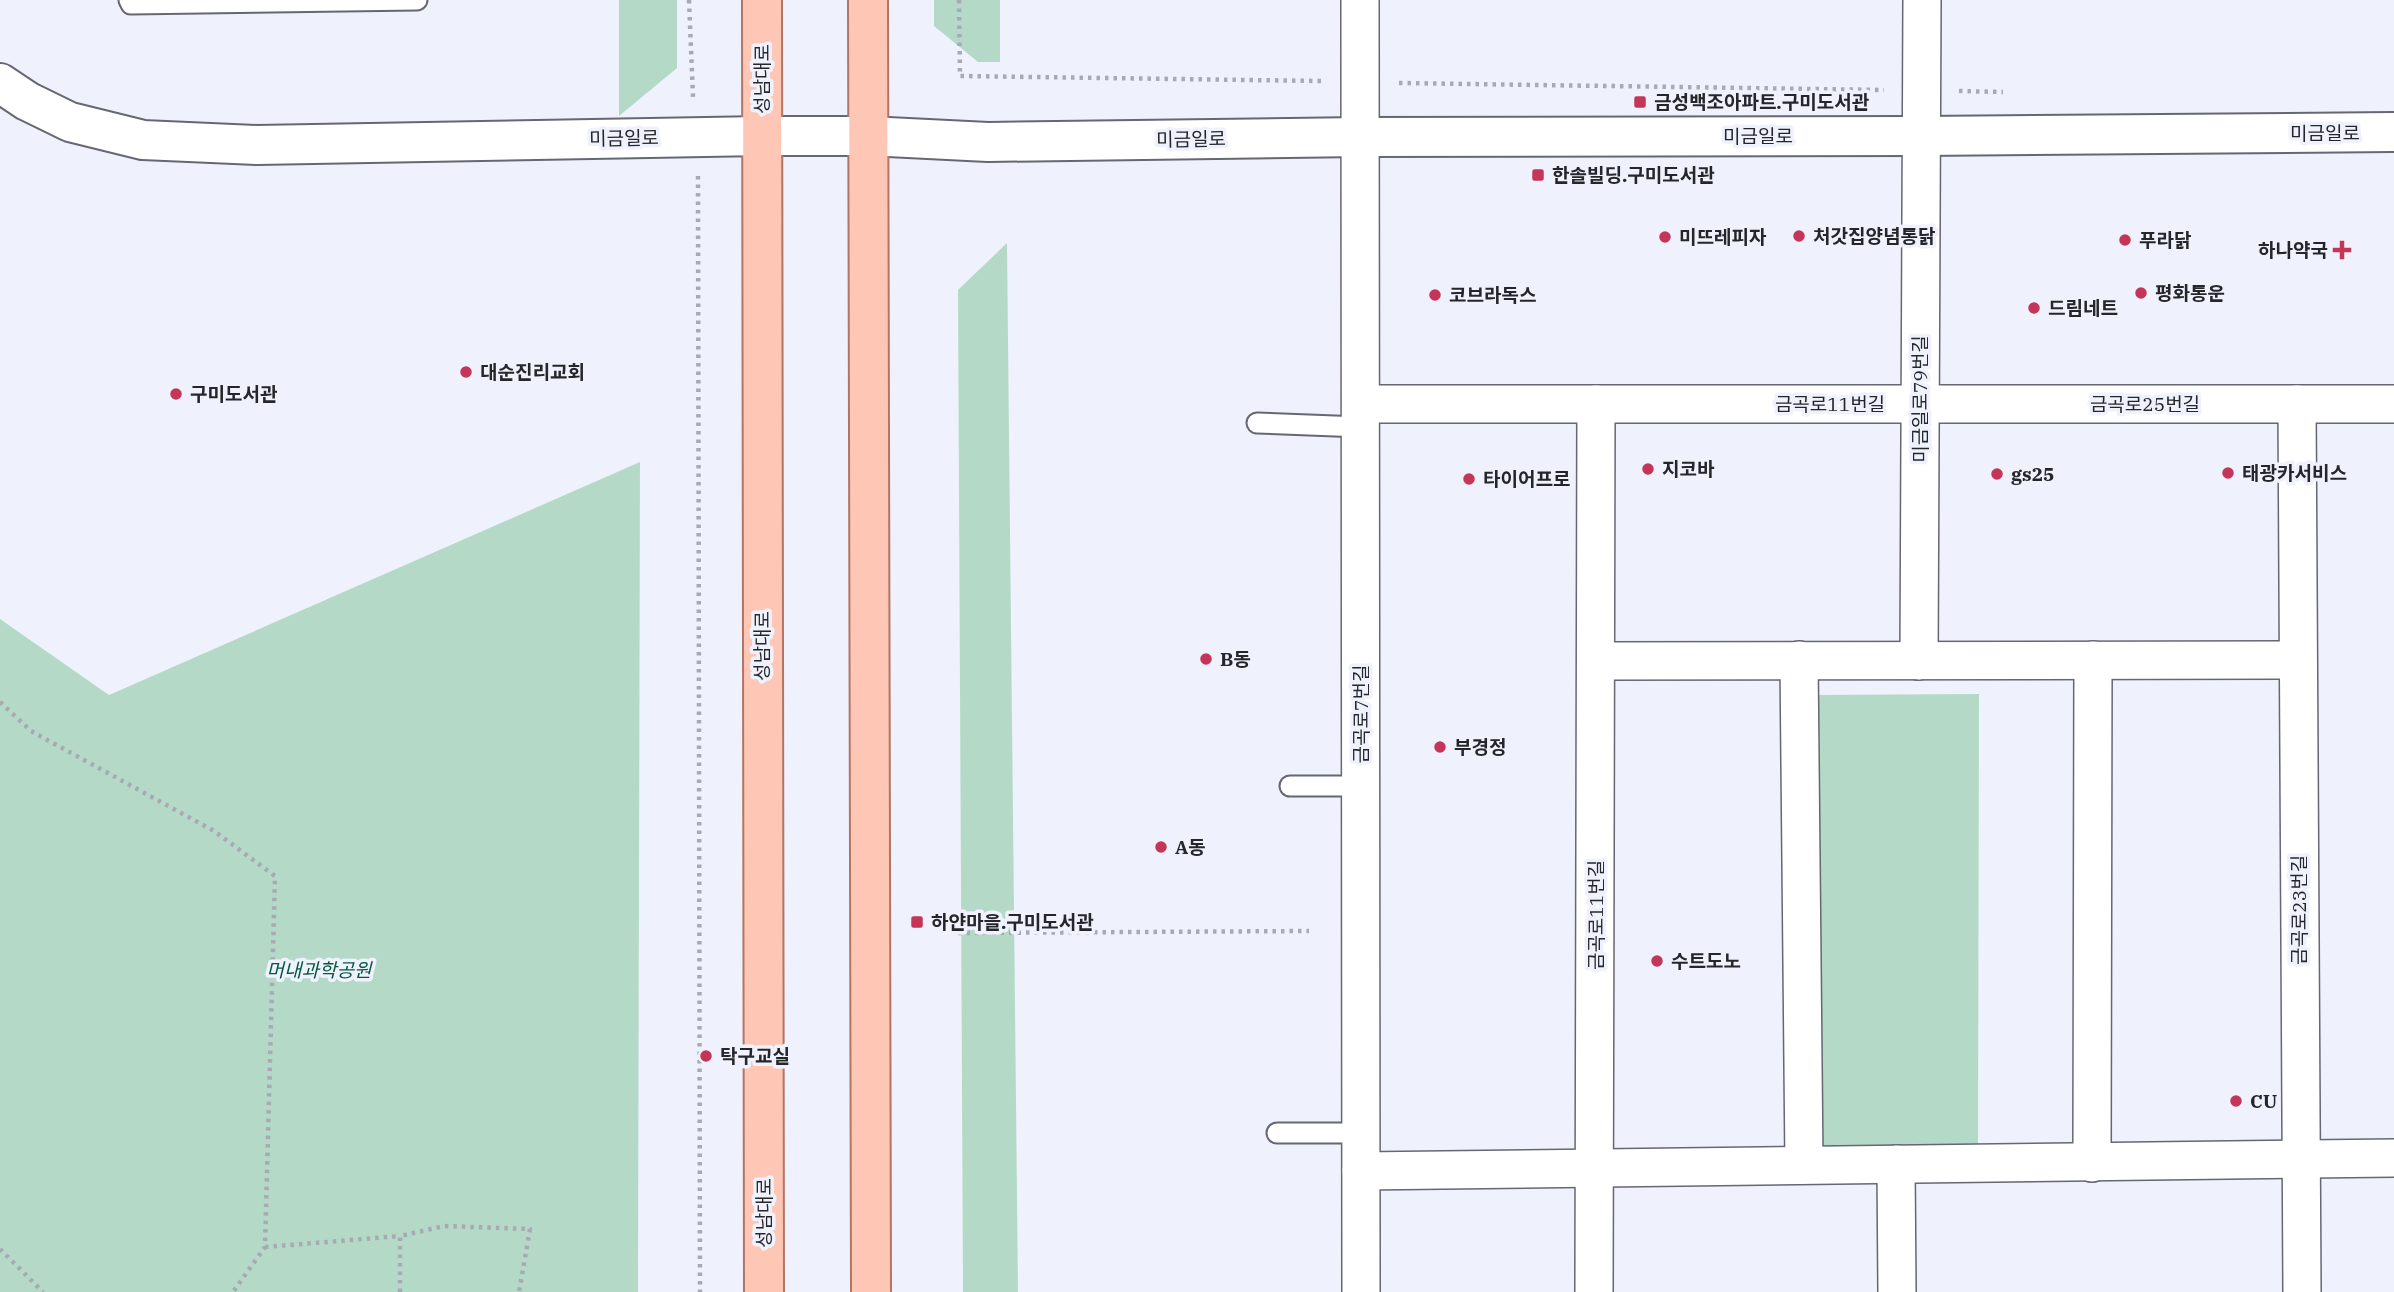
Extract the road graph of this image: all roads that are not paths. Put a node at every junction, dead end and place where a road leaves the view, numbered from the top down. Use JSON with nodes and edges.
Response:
{"nodes":[{"id":1,"x":129,"y":0,"type":"edge"},
{"id":2,"x":417,"y":0,"type":"edge"},
{"id":3,"x":762,"y":0,"type":"edge"},
{"id":4,"x":868,"y":0,"type":"edge"},
{"id":5,"x":1360,"y":0,"type":"edge"},
{"id":6,"x":1922,"y":0,"type":"edge"},
{"id":7,"x":186,"y":2,"type":"edge"},
{"id":8,"x":0,"y":83,"type":"edge"},
{"id":9,"x":2394,"y":132,"type":"edge"},
{"id":10,"x":762,"y":135,"type":"junction"},
{"id":11,"x":868,"y":136,"type":"junction"},
{"id":12,"x":1922,"y":136,"type":"junction"},
{"id":13,"x":1360,"y":137,"type":"junction"},
{"id":14,"x":1596,"y":404,"type":"junction"},
{"id":15,"x":1908,"y":404,"type":"junction"},
{"id":16,"x":2297,"y":404,"type":"junction"},
{"id":17,"x":2394,"y":404,"type":"edge"},
{"id":18,"x":1361,"y":415,"type":"junction"},
{"id":19,"x":1257,"y":423,"type":"dead end"},
{"id":20,"x":1799,"y":660,"type":"junction"},
{"id":21,"x":2093,"y":660,"type":"junction"},
{"id":22,"x":2298,"y":660,"type":"junction"},
{"id":23,"x":1596,"y":661,"type":"junction"},
{"id":24,"x":1919,"y":661,"type":"junction"},
{"id":25,"x":1290,"y":786,"type":"dead end"},
{"id":26,"x":1361,"y":786,"type":"junction"},
{"id":27,"x":1277,"y":1133,"type":"dead end"},
{"id":28,"x":1361,"y":1133,"type":"junction"},
{"id":29,"x":2394,"y":1158,"type":"edge"},
{"id":30,"x":2300,"y":1159,"type":"junction"},
{"id":31,"x":2092,"y":1163,"type":"junction"},
{"id":32,"x":1896,"y":1164,"type":"junction"},
{"id":33,"x":1804,"y":1166,"type":"junction"},
{"id":34,"x":1596,"y":1168,"type":"junction"},
{"id":35,"x":1361,"y":1171,"type":"junction"},
{"id":36,"x":764,"y":1292,"type":"edge"},
{"id":37,"x":871,"y":1292,"type":"edge"},
{"id":38,"x":1361,"y":1292,"type":"edge"},
{"id":39,"x":1594,"y":1292,"type":"edge"},
{"id":40,"x":1897,"y":1292,"type":"edge"},
{"id":41,"x":2302,"y":1292,"type":"edge"}],
"edges":[{"from":1,"to":7,"type":"lane"},
{"from":2,"to":7,"type":"lane"},
{"from":3,"to":10,"type":"main road","name":"성남대로"},
{"from":4,"to":11,"type":"main road"},
{"from":5,"to":13,"type":"street","name":"금곡로7번길"},
{"from":6,"to":12,"type":"street","name":"미금일로79번길"},
{"from":8,"to":10,"type":"street","name":"미금일로"},
{"from":9,"to":12,"type":"street","name":"미금일로"},
{"from":10,"to":11,"type":"street","name":"미금일로"},
{"from":10,"to":36,"type":"main road","name":"성남대로"},
{"from":11,"to":13,"type":"street","name":"미금일로"},
{"from":11,"to":37,"type":"main road"},
{"from":12,"to":13,"type":"street","name":"미금일로"},
{"from":12,"to":15,"type":"street","name":"미금일로79번길"},
{"from":13,"to":18,"type":"street","name":"금곡로7번길"},
{"from":14,"to":15,"type":"street","name":"금곡로11번길"},
{"from":14,"to":18,"type":"street","name":"금곡로11번길"},
{"from":14,"to":23,"type":"street","name":"금곡로11번길"},
{"from":15,"to":16,"type":"street","name":"금곡로25번길"},
{"from":15,"to":24,"type":"street","name":"미금일로79번길"},
{"from":16,"to":17,"type":"street","name":"금곡로25번길"},
{"from":16,"to":22,"type":"street","name":"금곡로23번길"},
{"from":18,"to":19,"type":"lane"},
{"from":18,"to":26,"type":"street","name":"금곡로7번길"},
{"from":20,"to":23,"type":"street"},
{"from":20,"to":24,"type":"street"},
{"from":20,"to":33,"type":"street"},
{"from":21,"to":22,"type":"street"},
{"from":21,"to":24,"type":"street"},
{"from":21,"to":31,"type":"street"},
{"from":22,"to":30,"type":"street","name":"금곡로23번길"},
{"from":23,"to":34,"type":"street","name":"금곡로11번길"},
{"from":25,"to":26,"type":"lane"},
{"from":26,"to":28,"type":"street","name":"금곡로7번길"},
{"from":27,"to":28,"type":"lane"},
{"from":28,"to":35,"type":"street","name":"금곡로7번길"},
{"from":29,"to":30,"type":"street"},
{"from":30,"to":31,"type":"street"},
{"from":30,"to":41,"type":"street","name":"금곡로23번길"},
{"from":31,"to":32,"type":"street"},
{"from":32,"to":33,"type":"street"},
{"from":32,"to":40,"type":"street"},
{"from":33,"to":34,"type":"street"},
{"from":34,"to":35,"type":"street"},
{"from":34,"to":39,"type":"street","name":"금곡로11번길"},
{"from":35,"to":38,"type":"street","name":"금곡로7번길"}]}
